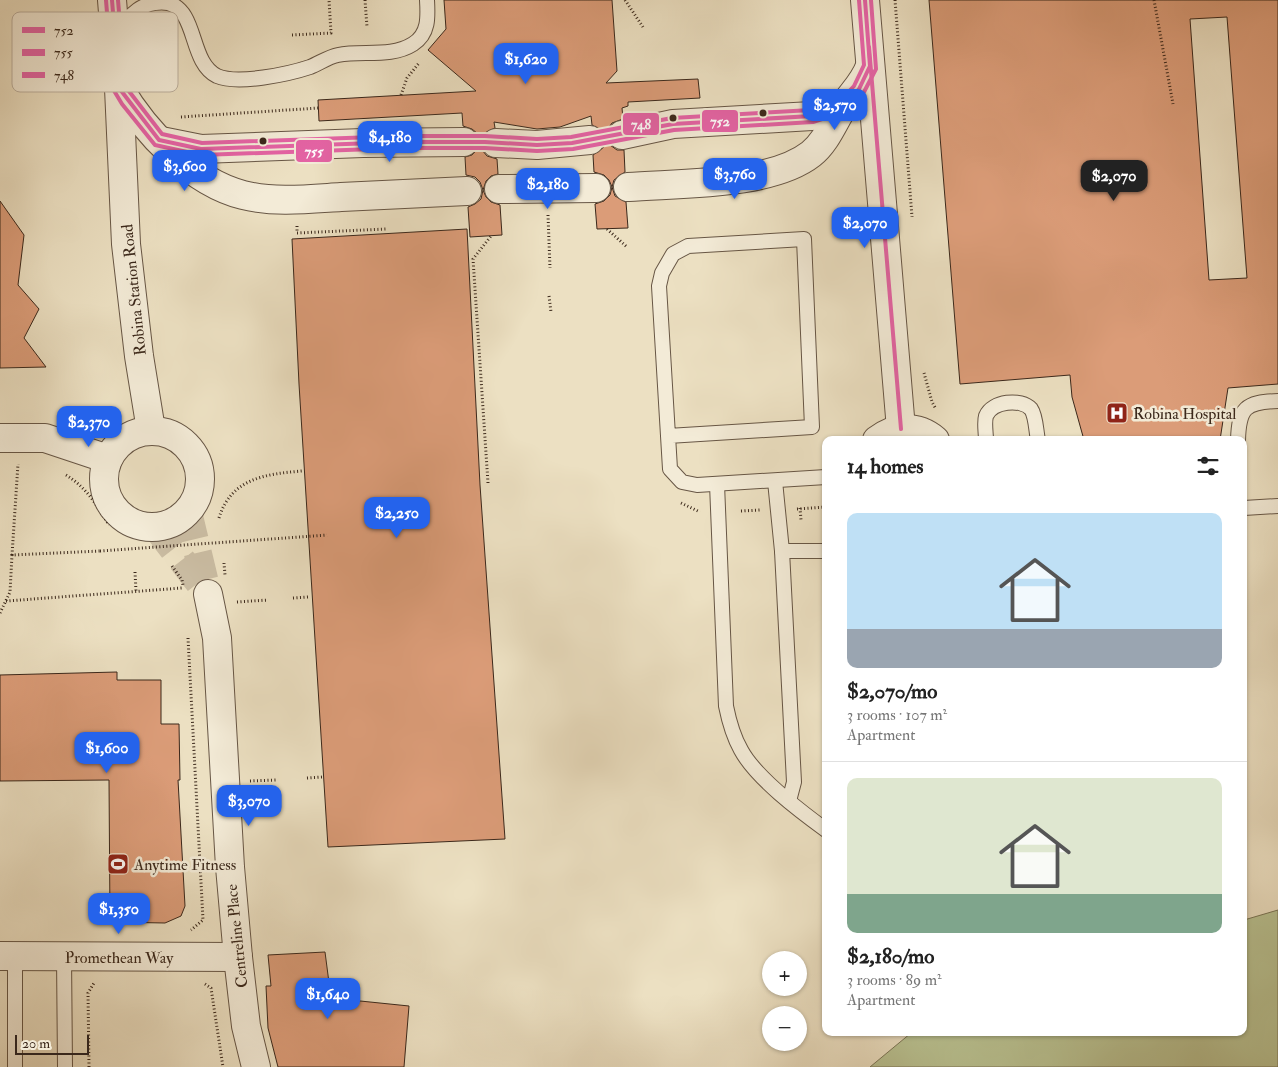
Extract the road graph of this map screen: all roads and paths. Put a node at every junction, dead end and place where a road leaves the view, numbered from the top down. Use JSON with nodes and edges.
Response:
{"nodes":[{"id":1,"x":329,"y":0,"type":"edge"},
{"id":2,"x":365,"y":0,"type":"edge"},
{"id":3,"x":427,"y":0,"type":"edge"},
{"id":4,"x":625,"y":0,"type":"edge"},
{"id":5,"x":865,"y":0,"type":"edge"},
{"id":6,"x":895,"y":0,"type":"edge"},
{"id":7,"x":1154,"y":0,"type":"edge"},
{"id":8,"x":135,"y":12,"type":"edge"},
{"id":9,"x":178,"y":12,"type":"edge"},
{"id":10,"x":178,"y":12,"type":"edge"},
{"id":11,"x":367,"y":27,"type":"dead end"},
{"id":12,"x":643,"y":27,"type":"dead end"},
{"id":13,"x":292,"y":35,"type":"dead end"},
{"id":14,"x":423,"y":58,"type":"dead end"},
{"id":15,"x":870,"y":66,"type":"junction"},
{"id":16,"x":119,"y":92,"type":"edge"},
{"id":17,"x":122,"y":92,"type":"edge"},
{"id":18,"x":401,"y":95,"type":"dead end"},
{"id":19,"x":1174,"y":104,"type":"dead end"},
{"id":20,"x":845,"y":105,"type":"junction"},
{"id":21,"x":318,"y":108,"type":"dead end"},
{"id":22,"x":173,"y":115,"type":"dead end"},
{"id":23,"x":622,"y":135,"type":"dead end"},
{"id":24,"x":159,"y":140,"type":"junction"},
{"id":25,"x":590,"y":140,"type":"dead end"},
{"id":26,"x":464,"y":142,"type":"dead end"},
{"id":27,"x":496,"y":143,"type":"dead end"},
{"id":28,"x":628,"y":187,"type":"dead end"},
{"id":29,"x":596,"y":188,"type":"dead end"},
{"id":30,"x":499,"y":189,"type":"dead end"},
{"id":31,"x":467,"y":191,"type":"dead end"},
{"id":32,"x":548,"y":215,"type":"dead end"},
{"id":33,"x":912,"y":218,"type":"dead end"},
{"id":34,"x":306,"y":225,"type":"dead end"},
{"id":35,"x":386,"y":229,"type":"dead end"},
{"id":36,"x":607,"y":229,"type":"dead end"},
{"id":37,"x":491,"y":236,"type":"dead end"},
{"id":38,"x":627,"y":247,"type":"dead end"},
{"id":39,"x":550,"y":268,"type":"dead end"},
{"id":40,"x":549,"y":296,"type":"dead end"},
{"id":41,"x":551,"y":312,"type":"dead end"},
{"id":42,"x":924,"y":364,"type":"dead end"},
{"id":43,"x":1278,"y":400,"type":"edge"},
{"id":44,"x":938,"y":428,"type":"edge"},
{"id":45,"x":902,"y":429,"type":"junction"},
{"id":46,"x":151,"y":430,"type":"junction"},
{"id":47,"x":668,"y":436,"type":"junction"},
{"id":48,"x":883,"y":436,"type":"edge"},
{"id":49,"x":986,"y":436,"type":"edge"},
{"id":50,"x":1037,"y":436,"type":"edge"},
{"id":51,"x":1238,"y":436,"type":"edge"},
{"id":52,"x":0,"y":438,"type":"edge"},
{"id":53,"x":45,"y":438,"type":"junction"},
{"id":54,"x":19,"y":457,"type":"dead end"},
{"id":55,"x":108,"y":459,"type":"junction"},
{"id":56,"x":302,"y":471,"type":"dead end"},
{"id":57,"x":63,"y":472,"type":"dead end"},
{"id":58,"x":822,"y":477,"type":"edge"},
{"id":59,"x":775,"y":482,"type":"junction"},
{"id":60,"x":488,"y":483,"type":"dead end"},
{"id":61,"x":717,"y":484,"type":"junction"},
{"id":62,"x":105,"y":491,"type":"junction"},
{"id":63,"x":1278,"y":506,"type":"edge"},
{"id":64,"x":822,"y":507,"type":"edge"},
{"id":65,"x":1247,"y":508,"type":"edge"},
{"id":66,"x":795,"y":509,"type":"dead end"},
{"id":67,"x":766,"y":510,"type":"dead end"},
{"id":68,"x":741,"y":511,"type":"dead end"},
{"id":69,"x":219,"y":518,"type":"dead end"},
{"id":70,"x":110,"y":525,"type":"dead end"},
{"id":71,"x":327,"y":535,"type":"dead end"},
{"id":72,"x":782,"y":551,"type":"junction"},
{"id":73,"x":822,"y":551,"type":"edge"},
{"id":74,"x":12,"y":555,"type":"junction"},
{"id":75,"x":172,"y":566,"type":"dead end"},
{"id":76,"x":135,"y":572,"type":"dead end"},
{"id":77,"x":136,"y":591,"type":"junction"},
{"id":78,"x":201,"y":595,"type":"junction"},
{"id":79,"x":308,"y":597,"type":"dead end"},
{"id":80,"x":293,"y":598,"type":"dead end"},
{"id":81,"x":6,"y":600,"type":"junction"},
{"id":82,"x":268,"y":600,"type":"dead end"},
{"id":83,"x":0,"y":613,"type":"edge"},
{"id":84,"x":188,"y":632,"type":"dead end"},
{"id":85,"x":323,"y":777,"type":"dead end"},
{"id":86,"x":307,"y":778,"type":"dead end"},
{"id":87,"x":276,"y":780,"type":"dead end"},
{"id":88,"x":242,"y":782,"type":"dead end"},
{"id":89,"x":789,"y":801,"type":"junction"},
{"id":90,"x":822,"y":827,"type":"edge"},
{"id":91,"x":204,"y":920,"type":"dead end"},
{"id":92,"x":7,"y":956,"type":"edge"},
{"id":93,"x":64,"y":956,"type":"junction"},
{"id":94,"x":238,"y":957,"type":"junction"},
{"id":95,"x":102,"y":979,"type":"dead end"},
{"id":96,"x":201,"y":981,"type":"dead end"},
{"id":97,"x":16,"y":1067,"type":"edge"},
{"id":98,"x":65,"y":1067,"type":"edge"},
{"id":99,"x":89,"y":1067,"type":"edge"},
{"id":100,"x":223,"y":1067,"type":"edge"},
{"id":101,"x":256,"y":1067,"type":"edge"}],
"edges":[{"from":1,"to":13,"type":"path"},
{"from":2,"to":11,"type":"path"},
{"from":3,"to":9,"type":"lane"},
{"from":4,"to":12,"type":"path"},
{"from":5,"to":15,"type":"street"},
{"from":6,"to":33,"type":"path"},
{"from":7,"to":19,"type":"path"},
{"from":8,"to":10,"type":"lane"},
{"from":14,"to":18,"type":"path"},
{"from":15,"to":20,"type":"street"},
{"from":15,"to":45,"type":"street"},
{"from":16,"to":46,"type":"street","name":"Robina Station Road"},
{"from":17,"to":24,"type":"street"},
{"from":20,"to":23,"type":"street"},
{"from":20,"to":28,"type":"street"},
{"from":21,"to":22,"type":"path"},
{"from":24,"to":26,"type":"street"},
{"from":24,"to":31,"type":"street"},
{"from":25,"to":27,"type":"street"},
{"from":29,"to":30,"type":"street"},
{"from":32,"to":39,"type":"path"},
{"from":34,"to":35,"type":"path"},
{"from":36,"to":38,"type":"path"},
{"from":37,"to":60,"type":"path"},
{"from":40,"to":41,"type":"path"},
{"from":42,"to":44,"type":"path"},
{"from":43,"to":51,"type":"lane"},
{"from":44,"to":45,"type":"street"},
{"from":45,"to":48,"type":"street"},
{"from":46,"to":55,"type":"street"},
{"from":46,"to":62,"type":"street"},
{"from":47,"to":47,"type":"lane"},
{"from":47,"to":61,"type":"lane"},
{"from":49,"to":50,"type":"lane"},
{"from":52,"to":53,"type":"street"},
{"from":53,"to":55,"type":"street"},
{"from":53,"to":62,"type":"street"},
{"from":54,"to":74,"type":"path"},
{"from":55,"to":62,"type":"street"},
{"from":56,"to":69,"type":"path"},
{"from":57,"to":70,"type":"path"},
{"from":58,"to":59,"type":"lane"},
{"from":59,"to":61,"type":"lane"},
{"from":59,"to":72,"type":"lane"},
{"from":61,"to":89,"type":"lane"},
{"from":63,"to":65,"type":"lane"},
{"from":64,"to":66,"type":"path"},
{"from":67,"to":68,"type":"path"},
{"from":71,"to":74,"type":"path","bridge":true},
{"from":72,"to":73,"type":"lane"},
{"from":72,"to":89,"type":"lane"},
{"from":74,"to":81,"type":"path"},
{"from":75,"to":78,"type":"path"},
{"from":76,"to":77,"type":"path"},
{"from":77,"to":78,"type":"path"},
{"from":77,"to":81,"type":"path"},
{"from":78,"to":82,"type":"path"},
{"from":78,"to":94,"type":"street","name":"Centreline Place"},
{"from":79,"to":80,"type":"path"},
{"from":81,"to":83,"type":"path"},
{"from":84,"to":91,"type":"path","name":"Centreline Place"},
{"from":85,"to":86,"type":"path"},
{"from":87,"to":88,"type":"path"},
{"from":89,"to":90,"type":"lane"},
{"from":92,"to":93,"type":"street","name":"Promethean Way"},
{"from":92,"to":97,"type":"lane"},
{"from":93,"to":94,"type":"street","name":"Promethean Way"},
{"from":93,"to":98,"type":"lane"},
{"from":94,"to":101,"type":"street","name":"Centreline Place"},
{"from":95,"to":99,"type":"path"},
{"from":96,"to":100,"type":"path","name":"Centreline Place"}]}
